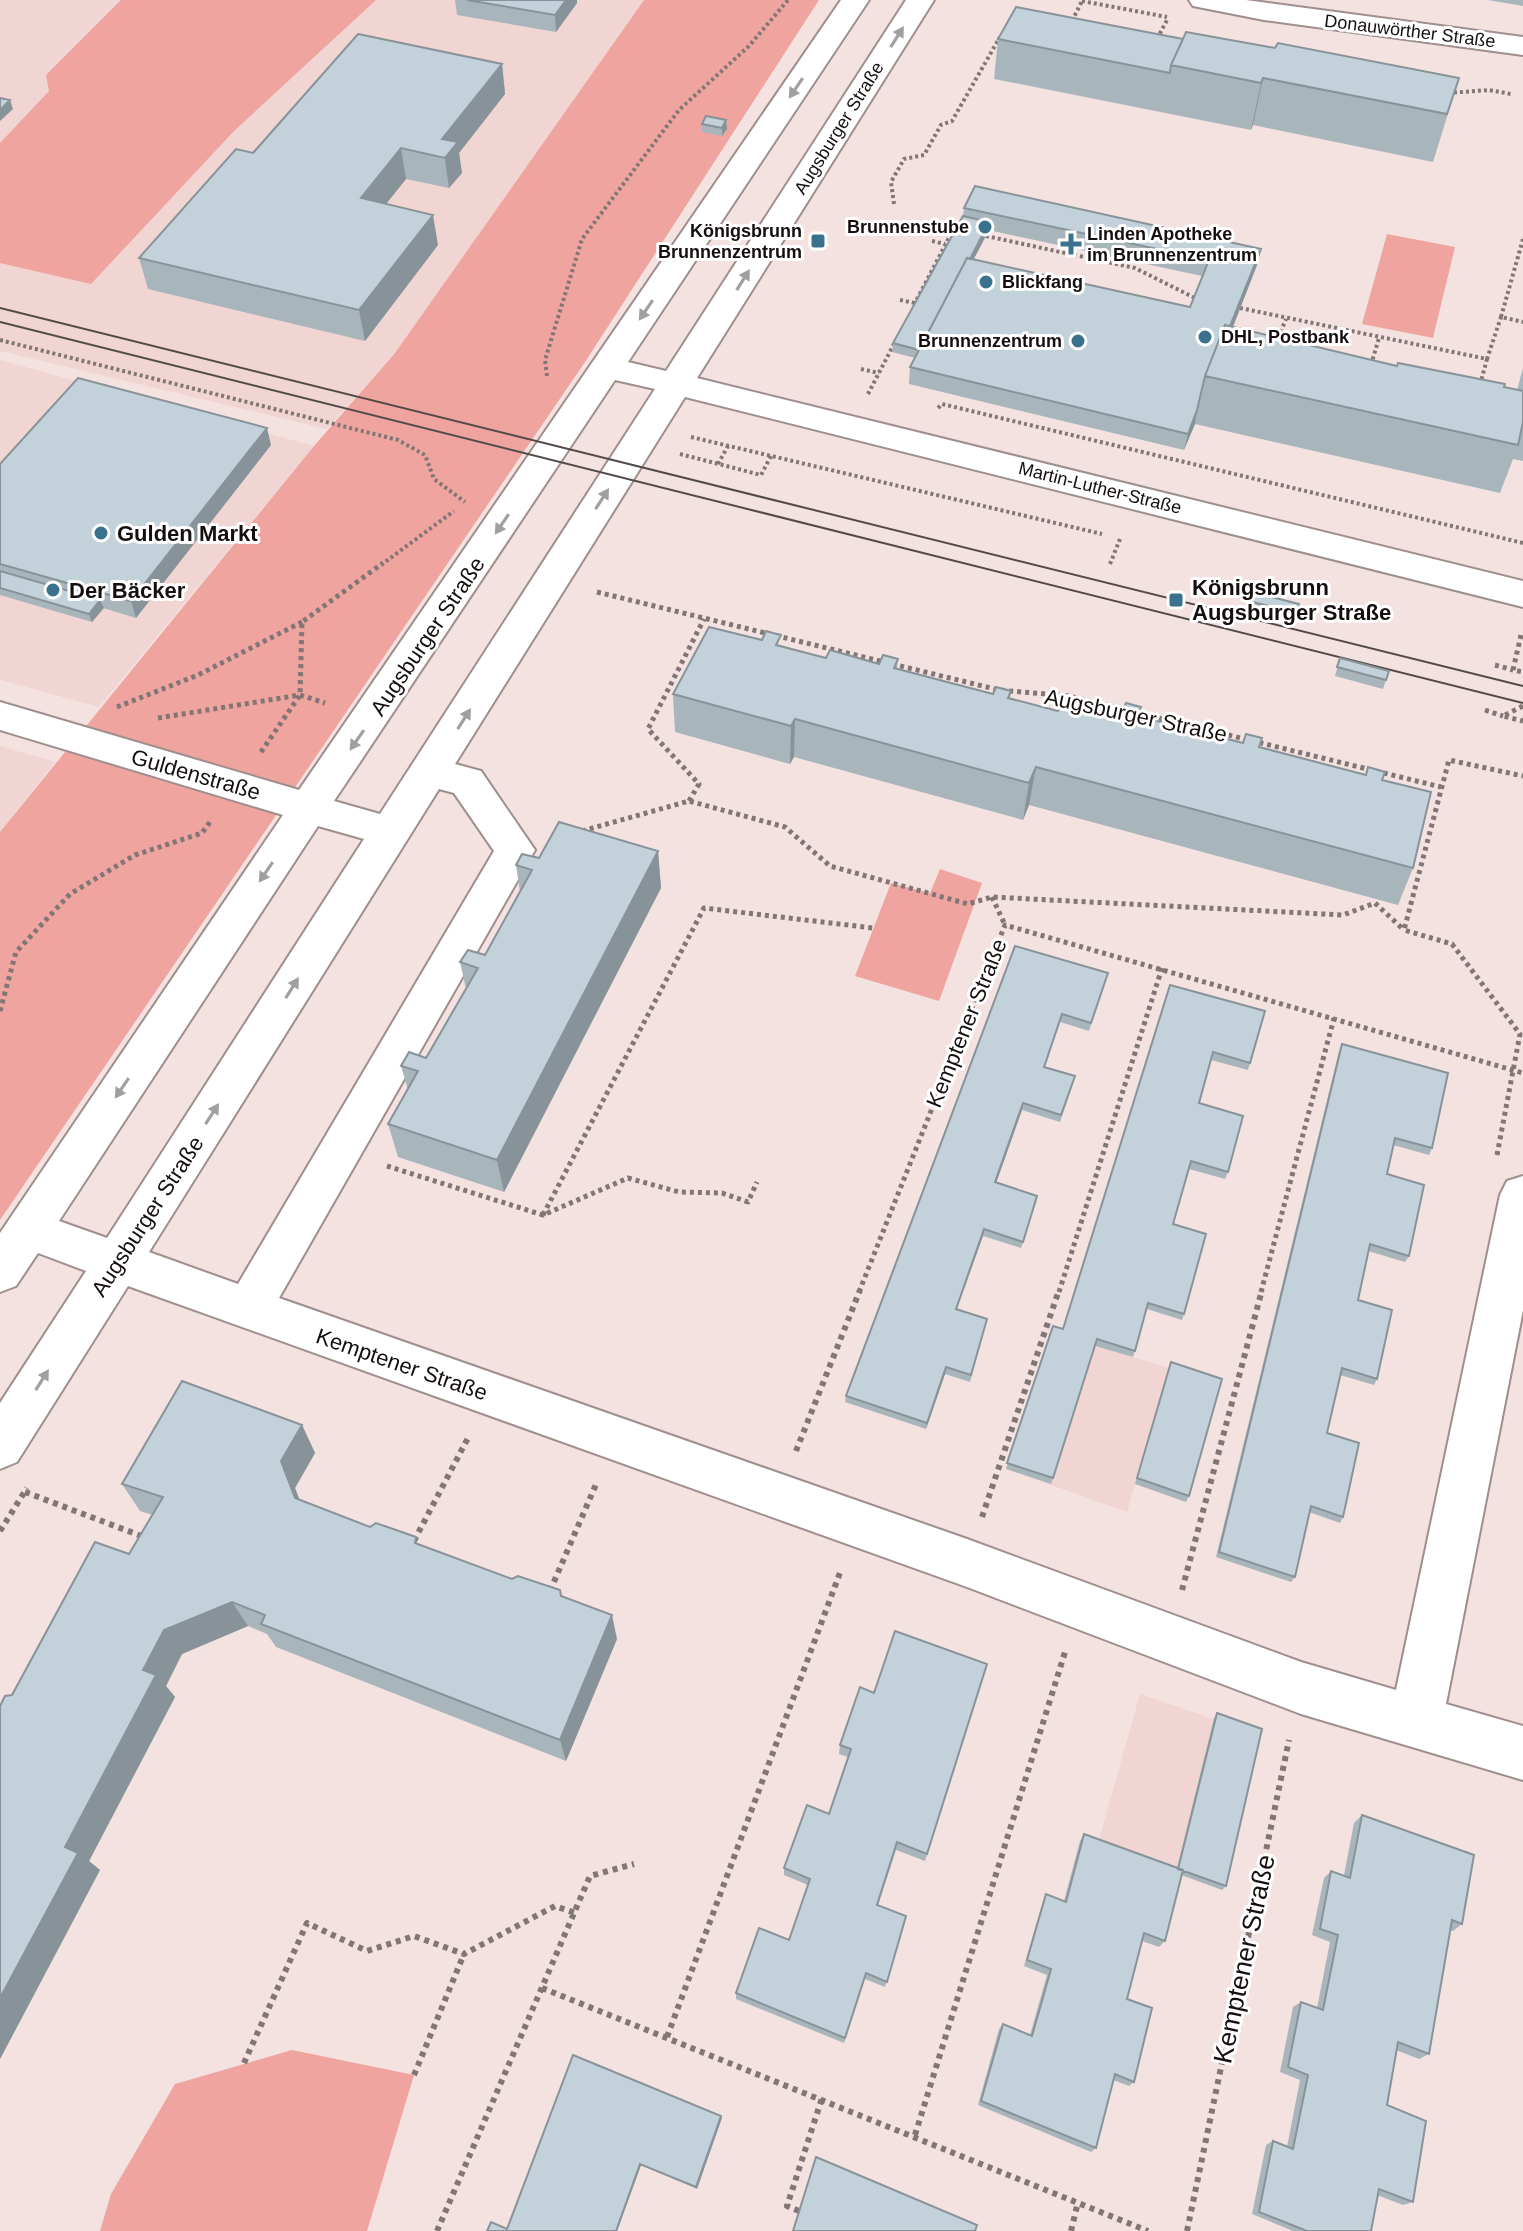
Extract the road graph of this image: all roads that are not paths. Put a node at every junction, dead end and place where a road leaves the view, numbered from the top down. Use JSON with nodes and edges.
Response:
{"nodes":[{"id":1,"x":855,"y":0,"type":"edge"},
{"id":2,"x":920,"y":0,"type":"edge"},
{"id":3,"x":1203,"y":0,"type":"edge"},
{"id":4,"x":1523,"y":46,"type":"edge"},
{"id":5,"x":607,"y":367,"type":"junction"},
{"id":6,"x":677,"y":384,"type":"junction"},
{"id":7,"x":1523,"y":594,"type":"edge"},
{"id":8,"x":0,"y":716,"type":"edge"},
{"id":9,"x":430,"y":773,"type":"junction"},
{"id":10,"x":309,"y":807,"type":"junction"},
{"id":11,"x":393,"y":833,"type":"junction"},
{"id":12,"x":1509,"y":1178,"type":"edge"},
{"id":13,"x":28,"y":1230,"type":"junction"},
{"id":14,"x":117,"y":1261,"type":"junction"},
{"id":15,"x":0,"y":1272,"type":"edge"},
{"id":16,"x":248,"y":1309,"type":"junction"},
{"id":17,"x":0,"y":1446,"type":"edge"},
{"id":18,"x":1416,"y":1720,"type":"junction"},
{"id":19,"x":1523,"y":1753,"type":"edge"}],
"edges":[{"from":1,"to":5,"type":"street","name":"Augsburger Straße","one_way":true},
{"from":6,"to":2,"type":"street","name":"Augsburger Straße","one_way":true},
{"from":3,"to":4,"type":"street","name":"Donauwörther Straße"},
{"from":5,"to":6,"type":"street","name":"Martin-Luther-Straße"},
{"from":5,"to":10,"type":"street","name":"Augsburger Straße","one_way":true},
{"from":6,"to":7,"type":"street","name":"Martin-Luther-Straße"},
{"from":9,"to":6,"type":"street","name":"Augsburger Straße","one_way":true},
{"from":8,"to":10,"type":"street","name":"Guldenstraße"},
{"from":9,"to":11,"type":"street","name":"Augsburger Straße"},
{"from":9,"to":16,"type":"street"},
{"from":10,"to":11,"type":"street","name":"Guldenstraße"},
{"from":10,"to":13,"type":"street","name":"Augsburger Straße","one_way":true},
{"from":14,"to":11,"type":"street","name":"Augsburger Straße","one_way":true},
{"from":12,"to":18,"type":"street"},
{"from":13,"to":14,"type":"street","name":"Kemptener Straße"},
{"from":13,"to":15,"type":"street","name":"Augsburger Straße"},
{"from":14,"to":16,"type":"street","name":"Kemptener Straße"},
{"from":17,"to":14,"type":"street","name":"Augsburger Straße","one_way":true},
{"from":16,"to":18,"type":"street","name":"Kemptener Straße"},
{"from":18,"to":19,"type":"street","name":"Kemptener Straße"}]}
